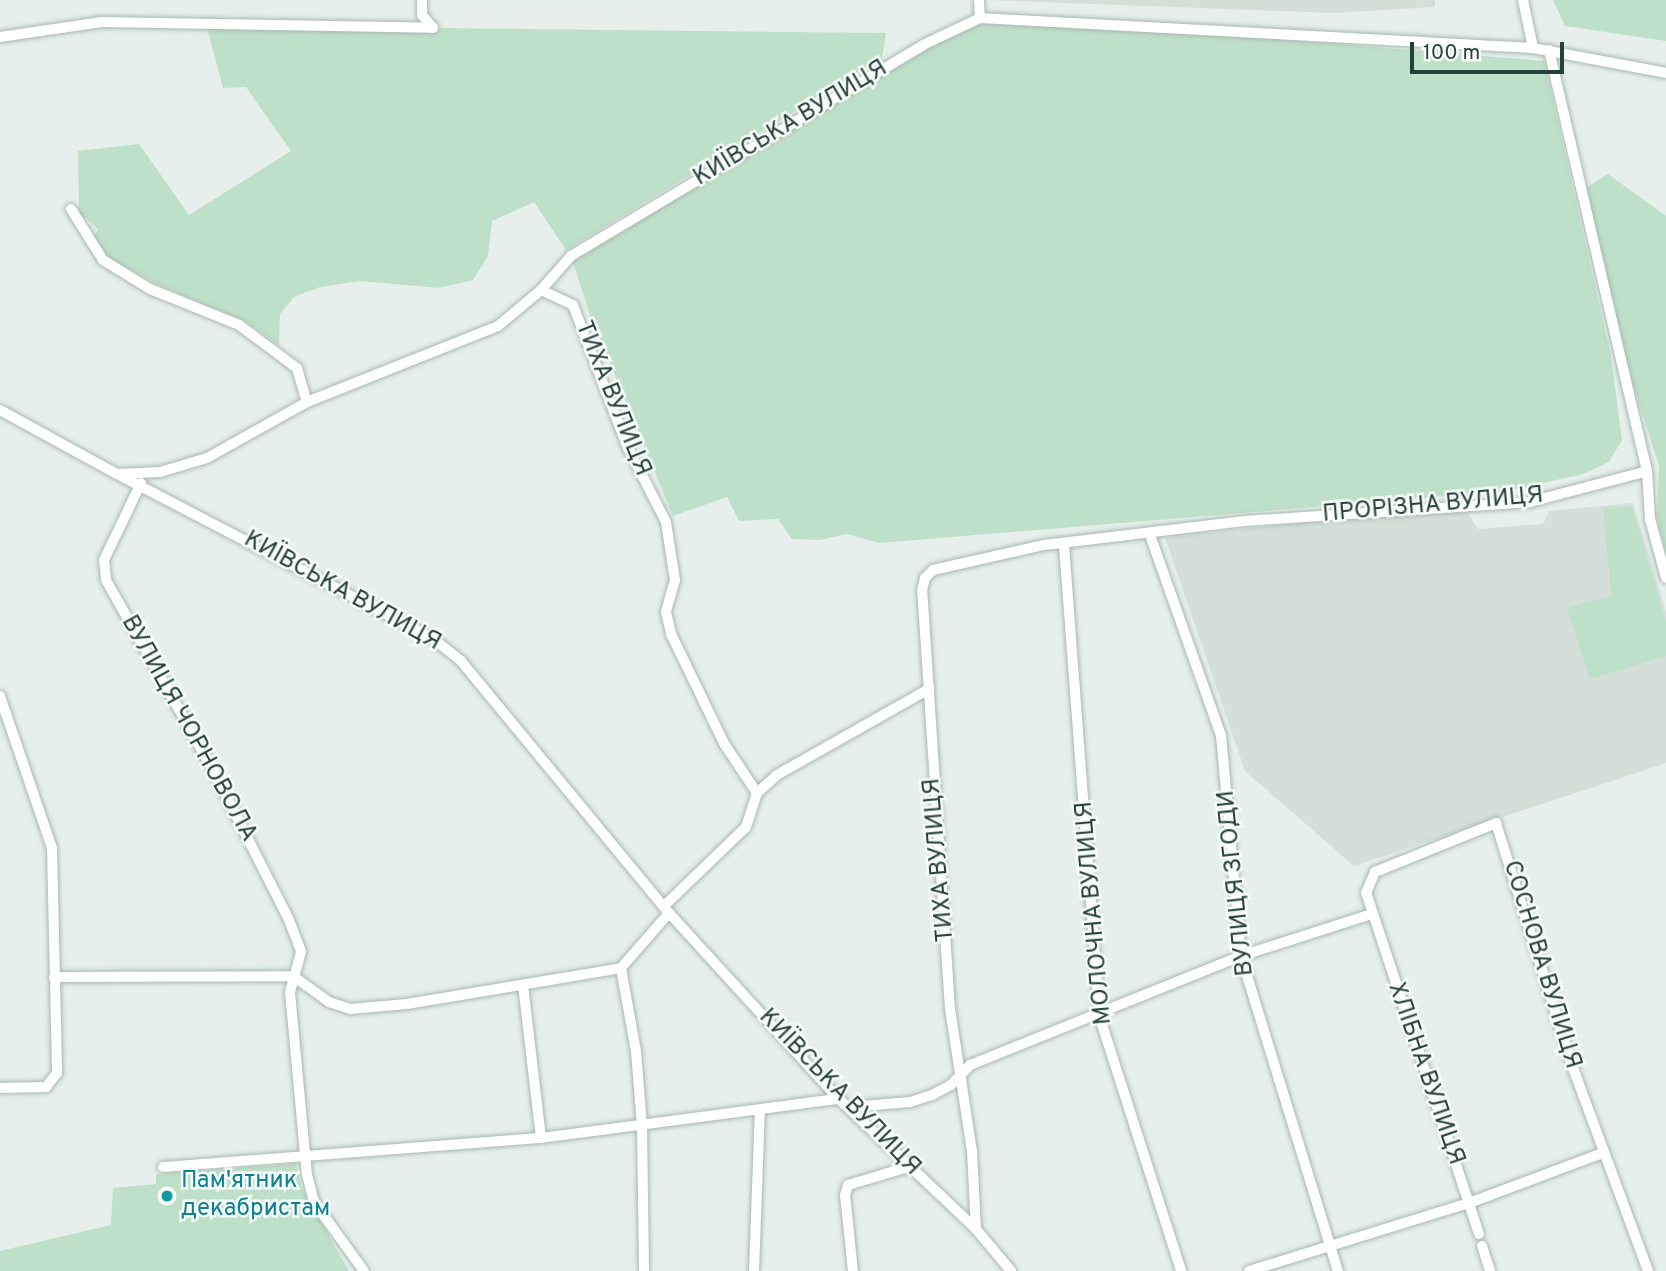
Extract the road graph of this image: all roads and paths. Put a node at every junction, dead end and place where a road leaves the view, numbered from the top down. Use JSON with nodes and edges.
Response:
{"nodes":[{"id":1,"x":422,"y":0,"type":"edge"},
{"id":2,"x":979,"y":0,"type":"edge"},
{"id":3,"x":1524,"y":0,"type":"edge"},
{"id":4,"x":980,"y":18,"type":"junction"},
{"id":5,"x":0,"y":37,"type":"edge"},
{"id":6,"x":1533,"y":48,"type":"junction"},
{"id":7,"x":1549,"y":50,"type":"junction"},
{"id":8,"x":1666,"y":73,"type":"edge"},
{"id":9,"x":71,"y":209,"type":"dead end"},
{"id":10,"x":541,"y":290,"type":"junction"},
{"id":11,"x":307,"y":402,"type":"junction"},
{"id":12,"x":0,"y":410,"type":"edge"},
{"id":13,"x":1647,"y":471,"type":"junction"},
{"id":14,"x":117,"y":474,"type":"junction"},
{"id":15,"x":141,"y":483,"type":"junction"},
{"id":16,"x":1150,"y":535,"type":"junction"},
{"id":17,"x":1064,"y":545,"type":"junction"},
{"id":18,"x":1666,"y":578,"type":"edge"},
{"id":19,"x":929,"y":690,"type":"junction"},
{"id":20,"x":0,"y":696,"type":"edge"},
{"id":21,"x":757,"y":793,"type":"junction"},
{"id":22,"x":667,"y":909,"type":"junction"},
{"id":23,"x":1372,"y":914,"type":"junction"},
{"id":24,"x":1241,"y":956,"type":"junction"},
{"id":25,"x":621,"y":968,"type":"junction"},
{"id":26,"x":293,"y":976,"type":"junction"},
{"id":27,"x":54,"y":977,"type":"junction"},
{"id":28,"x":523,"y":985,"type":"junction"},
{"id":29,"x":1099,"y":1015,"type":"junction"},
{"id":30,"x":961,"y":1076,"type":"junction"},
{"id":31,"x":0,"y":1088,"type":"edge"},
{"id":32,"x":839,"y":1098,"type":"junction"},
{"id":33,"x":851,"y":1107,"type":"junction"},
{"id":34,"x":760,"y":1111,"type":"junction"},
{"id":35,"x":642,"y":1126,"type":"junction"},
{"id":36,"x":541,"y":1138,"type":"junction"},
{"id":37,"x":1603,"y":1153,"type":"junction"},
{"id":38,"x":303,"y":1157,"type":"junction"},
{"id":39,"x":163,"y":1167,"type":"dead end"},
{"id":40,"x":908,"y":1167,"type":"junction"},
{"id":41,"x":1469,"y":1203,"type":"junction"},
{"id":42,"x":976,"y":1229,"type":"junction"},
{"id":43,"x":1479,"y":1234,"type":"dead end"},
{"id":44,"x":1330,"y":1246,"type":"junction"},
{"id":45,"x":1482,"y":1246,"type":"dead end"},
{"id":46,"x":364,"y":1271,"type":"edge"},
{"id":47,"x":644,"y":1271,"type":"edge"},
{"id":48,"x":754,"y":1271,"type":"edge"},
{"id":49,"x":853,"y":1271,"type":"edge"},
{"id":50,"x":1011,"y":1271,"type":"edge"},
{"id":51,"x":1181,"y":1271,"type":"edge"},
{"id":52,"x":1249,"y":1271,"type":"edge"},
{"id":53,"x":1338,"y":1271,"type":"edge"},
{"id":54,"x":1490,"y":1271,"type":"edge"},
{"id":55,"x":1648,"y":1271,"type":"edge"}],
"edges":[{"from":1,"to":5,"type":"street"},
{"from":2,"to":4,"type":"street"},
{"from":3,"to":6,"type":"street"},
{"from":4,"to":6,"type":"street","name":"КИЇВСЬКА ВУЛИЦЯ"},
{"from":4,"to":10,"type":"street","name":"КИЇВСЬКА ВУЛИЦЯ"},
{"from":6,"to":7,"type":"street","name":"КИЇВСЬКА ВУЛИЦЯ"},
{"from":7,"to":8,"type":"street","name":"КИЇВСЬКА ВУЛИЦЯ"},
{"from":7,"to":13,"type":"street"},
{"from":9,"to":11,"type":"street"},
{"from":10,"to":11,"type":"street","name":"КИЇВСЬКА ВУЛИЦЯ"},
{"from":10,"to":21,"type":"street","name":"ТИХА ВУЛИЦЯ"},
{"from":11,"to":14,"type":"street","name":"КИЇВСЬКА ВУЛИЦЯ"},
{"from":12,"to":14,"type":"street","name":"КИЇВСЬКА ВУЛИЦЯ"},
{"from":13,"to":16,"type":"street","name":"ПРОРІЗНА ВУЛИЦЯ"},
{"from":13,"to":18,"type":"street"},
{"from":14,"to":15,"type":"street","name":"КИЇВСЬКА ВУЛИЦЯ"},
{"from":15,"to":22,"type":"street","name":"КИЇВСЬКА ВУЛИЦЯ"},
{"from":15,"to":26,"type":"street","name":"ВУЛИЦЯ ЧОРНОВОЛА"},
{"from":16,"to":17,"type":"street","name":"ПРОРІЗНА ВУЛИЦЯ"},
{"from":16,"to":24,"type":"street","name":"ВУЛИЦЯ ЗГОДИ"},
{"from":17,"to":19,"type":"street","name":"ТИХА ВУЛИЦЯ"},
{"from":17,"to":29,"type":"street","name":"МОЛОЧНА ВУЛИЦЯ"},
{"from":19,"to":21,"type":"street"},
{"from":19,"to":30,"type":"street","name":"ТИХА ВУЛИЦЯ"},
{"from":20,"to":27,"type":"street"},
{"from":21,"to":22,"type":"street"},
{"from":22,"to":25,"type":"street"},
{"from":22,"to":32,"type":"street","name":"КИЇВСЬКА ВУЛИЦЯ"},
{"from":23,"to":24,"type":"street"},
{"from":23,"to":37,"type":"street","name":"СОСНОВА ВУЛИЦЯ"},
{"from":23,"to":41,"type":"street","name":"ХЛІБНА ВУЛИЦЯ"},
{"from":24,"to":29,"type":"street"},
{"from":24,"to":44,"type":"street","name":"ВУЛИЦЯ ЗГОДИ"},
{"from":25,"to":28,"type":"street"},
{"from":25,"to":35,"type":"street"},
{"from":26,"to":27,"type":"street"},
{"from":26,"to":28,"type":"street"},
{"from":26,"to":38,"type":"street","name":"ВУЛИЦЯ ЧОРНОВОЛА"},
{"from":27,"to":31,"type":"street"},
{"from":28,"to":36,"type":"street"},
{"from":29,"to":30,"type":"street"},
{"from":29,"to":51,"type":"street","name":"МОЛОЧНА ВУЛИЦЯ"},
{"from":30,"to":33,"type":"street"},
{"from":30,"to":42,"type":"street","name":"ТИХА ВУЛИЦЯ"},
{"from":32,"to":33,"type":"street","name":"КИЇВСЬКА ВУЛИЦЯ"},
{"from":32,"to":34,"type":"street"},
{"from":33,"to":40,"type":"street","name":"КИЇВСЬКА ВУЛИЦЯ"},
{"from":34,"to":35,"type":"street"},
{"from":34,"to":48,"type":"street"},
{"from":35,"to":36,"type":"street"},
{"from":35,"to":47,"type":"street"},
{"from":36,"to":38,"type":"street"},
{"from":37,"to":41,"type":"street"},
{"from":37,"to":55,"type":"street","name":"СОСНОВА ВУЛИЦЯ"},
{"from":38,"to":39,"type":"street"},
{"from":38,"to":46,"type":"street","name":"ВУЛИЦЯ ЧОРНОВОЛА"},
{"from":40,"to":42,"type":"street","name":"КИЇВСЬКА ВУЛИЦЯ"},
{"from":40,"to":49,"type":"street"},
{"from":41,"to":43,"type":"street","name":"ХЛІБНА ВУЛИЦЯ"},
{"from":41,"to":44,"type":"street"},
{"from":42,"to":50,"type":"street","name":"КИЇВСЬКА ВУЛИЦЯ"},
{"from":44,"to":52,"type":"street"},
{"from":44,"to":53,"type":"street","name":"ВУЛИЦЯ ЗГОДИ"},
{"from":45,"to":54,"type":"street"}]}
